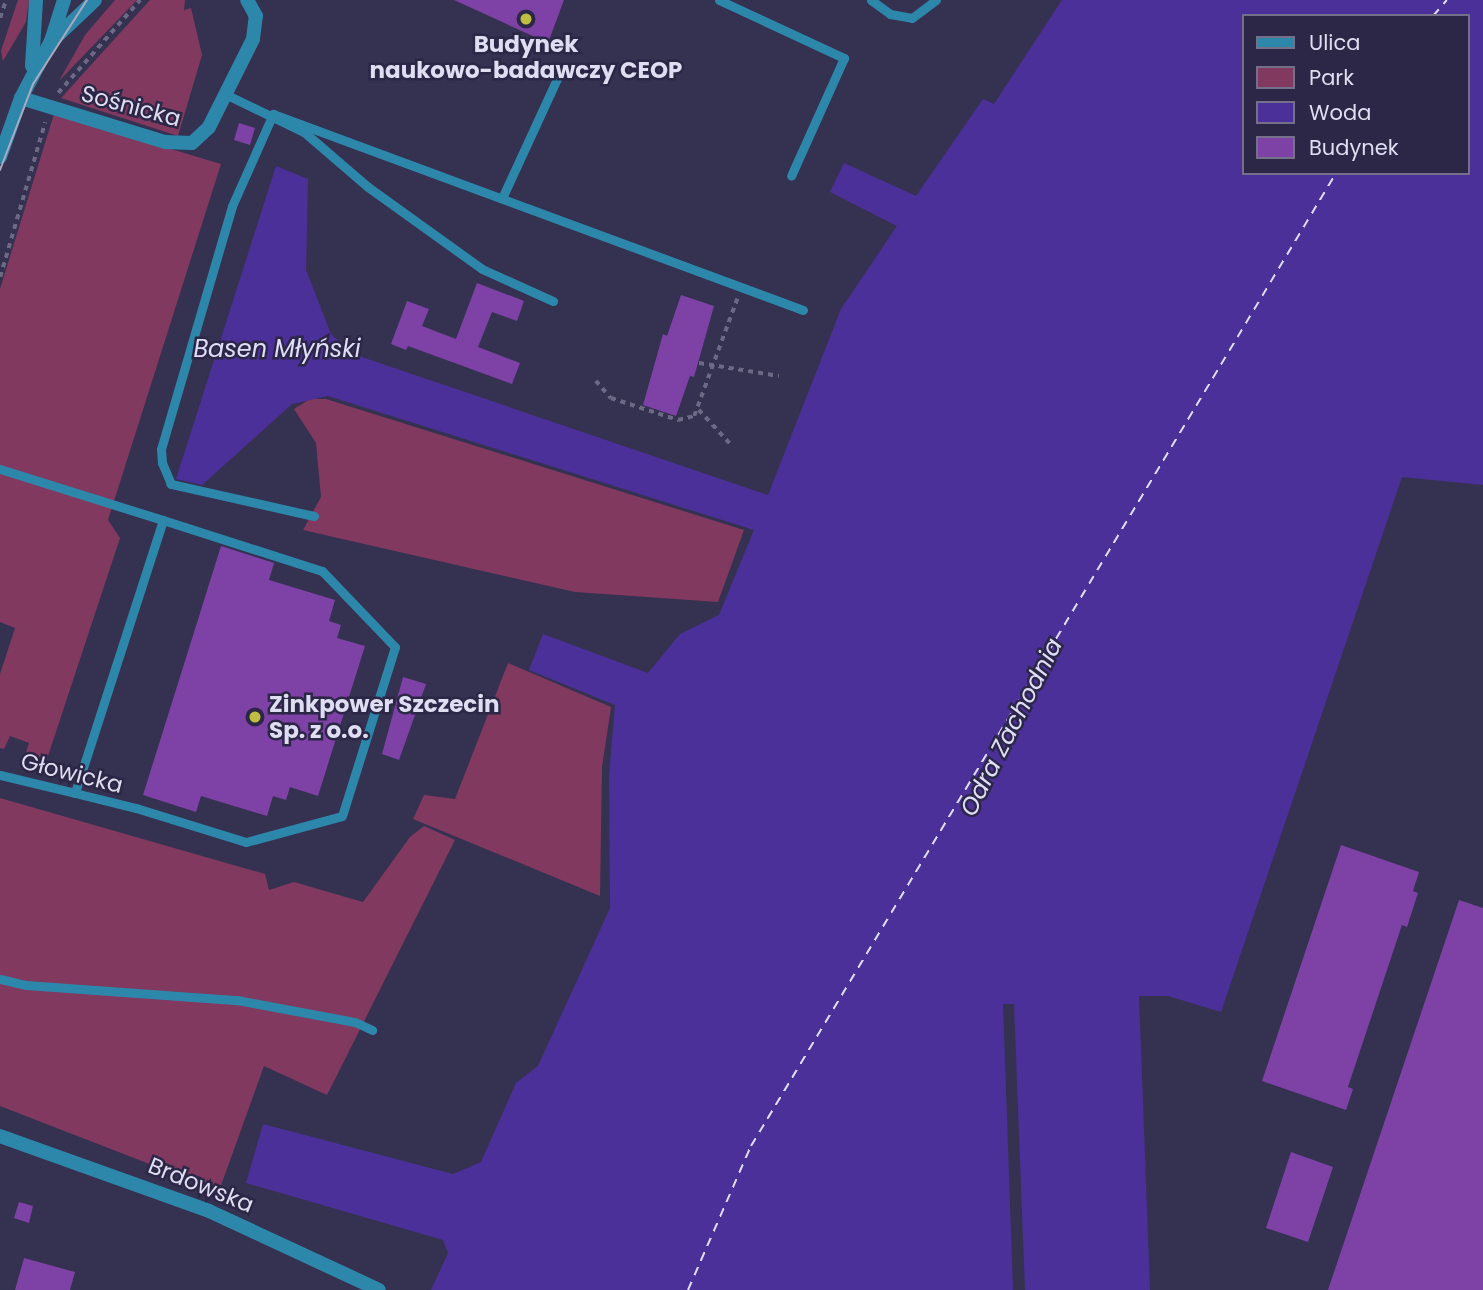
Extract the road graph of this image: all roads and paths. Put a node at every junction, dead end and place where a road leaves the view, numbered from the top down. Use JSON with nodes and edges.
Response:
{"nodes":[{"id":1,"x":6,"y":0,"type":"edge"},
{"id":2,"x":36,"y":0,"type":"edge"},
{"id":3,"x":64,"y":0,"type":"edge"},
{"id":4,"x":85,"y":0,"type":"edge"},
{"id":5,"x":94,"y":0,"type":"edge"},
{"id":6,"x":140,"y":0,"type":"edge"},
{"id":7,"x":247,"y":0,"type":"edge"},
{"id":8,"x":719,"y":0,"type":"edge"},
{"id":9,"x":871,"y":0,"type":"edge"},
{"id":10,"x":936,"y":0,"type":"edge"},
{"id":11,"x":0,"y":18,"type":"edge"},
{"id":12,"x":66,"y":26,"type":"junction"},
{"id":13,"x":51,"y":41,"type":"junction"},
{"id":14,"x":559,"y":74,"type":"dead end"},
{"id":15,"x":227,"y":94,"type":"junction"},
{"id":16,"x":21,"y":98,"type":"junction"},
{"id":17,"x":50,"y":107,"type":"junction"},
{"id":18,"x":273,"y":114,"type":"junction"},
{"id":19,"x":0,"y":157,"type":"edge"},
{"id":20,"x":791,"y":176,"type":"dead end"},
{"id":21,"x":503,"y":196,"type":"junction"},
{"id":22,"x":0,"y":277,"type":"edge"},
{"id":23,"x":741,"y":286,"type":"junction"},
{"id":24,"x":553,"y":301,"type":"dead end"},
{"id":25,"x":803,"y":310,"type":"dead end"},
{"id":26,"x":699,"y":363,"type":"dead end"},
{"id":27,"x":712,"y":368,"type":"junction"},
{"id":28,"x":779,"y":376,"type":"dead end"},
{"id":29,"x":596,"y":381,"type":"dead end"},
{"id":30,"x":699,"y":410,"type":"junction"},
{"id":31,"x":733,"y":447,"type":"dead end"},
{"id":32,"x":0,"y":469,"type":"edge"},
{"id":33,"x":314,"y":516,"type":"dead end"},
{"id":34,"x":163,"y":520,"type":"junction"},
{"id":35,"x":0,"y":775,"type":"edge"},
{"id":36,"x":75,"y":793,"type":"junction"},
{"id":37,"x":0,"y":979,"type":"edge"},
{"id":38,"x":372,"y":1030,"type":"dead end"},
{"id":39,"x":0,"y":1136,"type":"edge"},
{"id":40,"x":379,"y":1290,"type":"edge"}],
"edges":[{"from":1,"to":11,"type":"path"},
{"from":2,"to":16,"type":"street"},
{"from":3,"to":13,"type":"street"},
{"from":4,"to":12,"type":"street"},
{"from":5,"to":12,"type":"street"},
{"from":6,"to":17,"type":"path"},
{"from":7,"to":15,"type":"street","name":"Sośnicka"},
{"from":8,"to":20,"type":"lane"},
{"from":9,"to":10,"type":"lane"},
{"from":12,"to":13,"type":"street"},
{"from":13,"to":16,"type":"street"},
{"from":14,"to":21,"type":"lane"},
{"from":15,"to":17,"type":"street","name":"Sośnicka"},
{"from":15,"to":18,"type":"lane"},
{"from":16,"to":17,"type":"street","name":"Sośnicka"},
{"from":16,"to":19,"type":"street"},
{"from":17,"to":22,"type":"path"},
{"from":18,"to":21,"type":"lane"},
{"from":18,"to":24,"type":"lane"},
{"from":18,"to":33,"type":"lane"},
{"from":21,"to":23,"type":"lane"},
{"from":23,"to":25,"type":"lane"},
{"from":23,"to":27,"type":"path"},
{"from":26,"to":27,"type":"path"},
{"from":27,"to":28,"type":"path"},
{"from":27,"to":30,"type":"path"},
{"from":29,"to":30,"type":"path"},
{"from":30,"to":31,"type":"path"},
{"from":32,"to":34,"type":"lane"},
{"from":34,"to":36,"type":"lane"},
{"from":34,"to":36,"type":"lane","name":"Głowicka"},
{"from":35,"to":36,"type":"lane","name":"Głowicka"},
{"from":37,"to":38,"type":"lane"},
{"from":39,"to":40,"type":"street","name":"Brdowska"}]}
